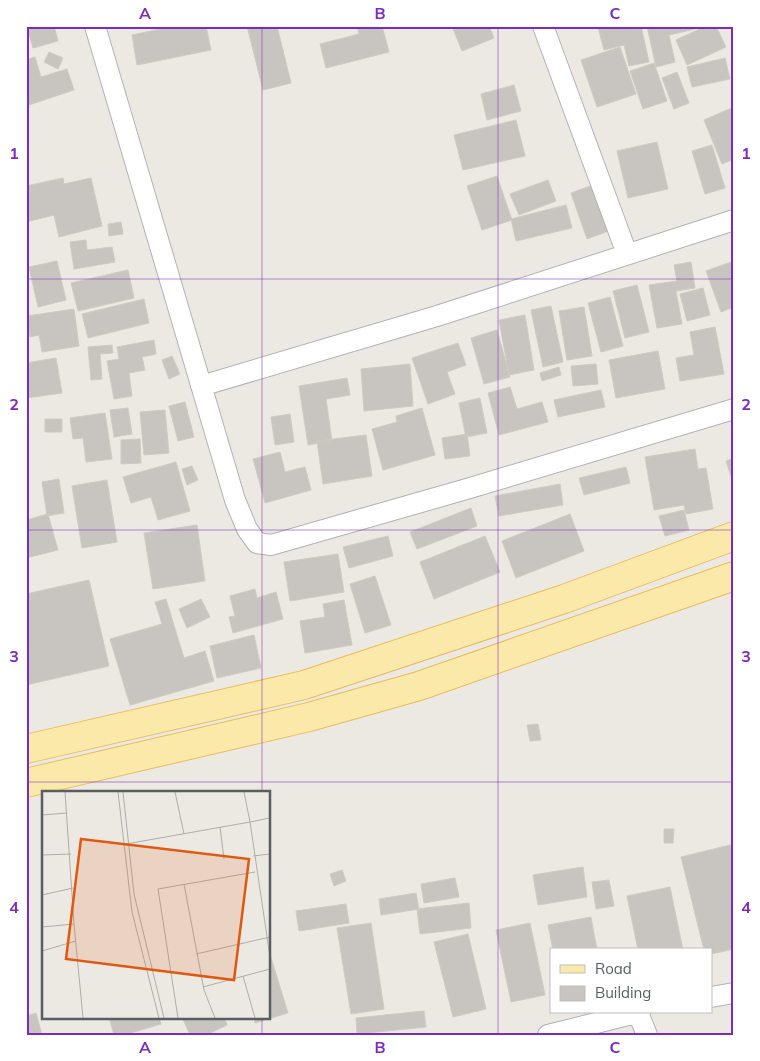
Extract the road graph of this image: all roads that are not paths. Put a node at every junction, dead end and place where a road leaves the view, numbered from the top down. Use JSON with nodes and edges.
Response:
{"nodes":[{"id":1,"x":95,"y":26,"type":"edge"},
{"id":2,"x":543,"y":26,"type":"edge"},
{"id":3,"x":734,"y":220,"type":"edge"},
{"id":4,"x":627,"y":254,"type":"junction"},
{"id":5,"x":201,"y":386,"type":"junction"},
{"id":6,"x":734,"y":409,"type":"edge"},
{"id":7,"x":734,"y":536,"type":"edge"},
{"id":8,"x":734,"y":576,"type":"edge"},
{"id":9,"x":26,"y":749,"type":"edge"},
{"id":10,"x":26,"y":783,"type":"edge"},
{"id":11,"x":734,"y":992,"type":"edge"},
{"id":12,"x":712,"y":997,"type":"edge"},
{"id":13,"x":631,"y":1014,"type":"edge"},
{"id":14,"x":640,"y":1014,"type":"edge"},
{"id":15,"x":548,"y":1035,"type":"edge"},
{"id":16,"x":647,"y":1035,"type":"edge"}],
"edges":[{"from":1,"to":5,"type":"street"},
{"from":2,"to":4,"type":"street"},
{"from":3,"to":4,"type":"street"},
{"from":4,"to":5,"type":"street"},
{"from":5,"to":6,"type":"street"},
{"from":7,"to":9,"type":"main road"},
{"from":8,"to":10,"type":"main road"},
{"from":11,"to":12,"type":"street"},
{"from":13,"to":15,"type":"street"},
{"from":14,"to":16,"type":"street"}]}
